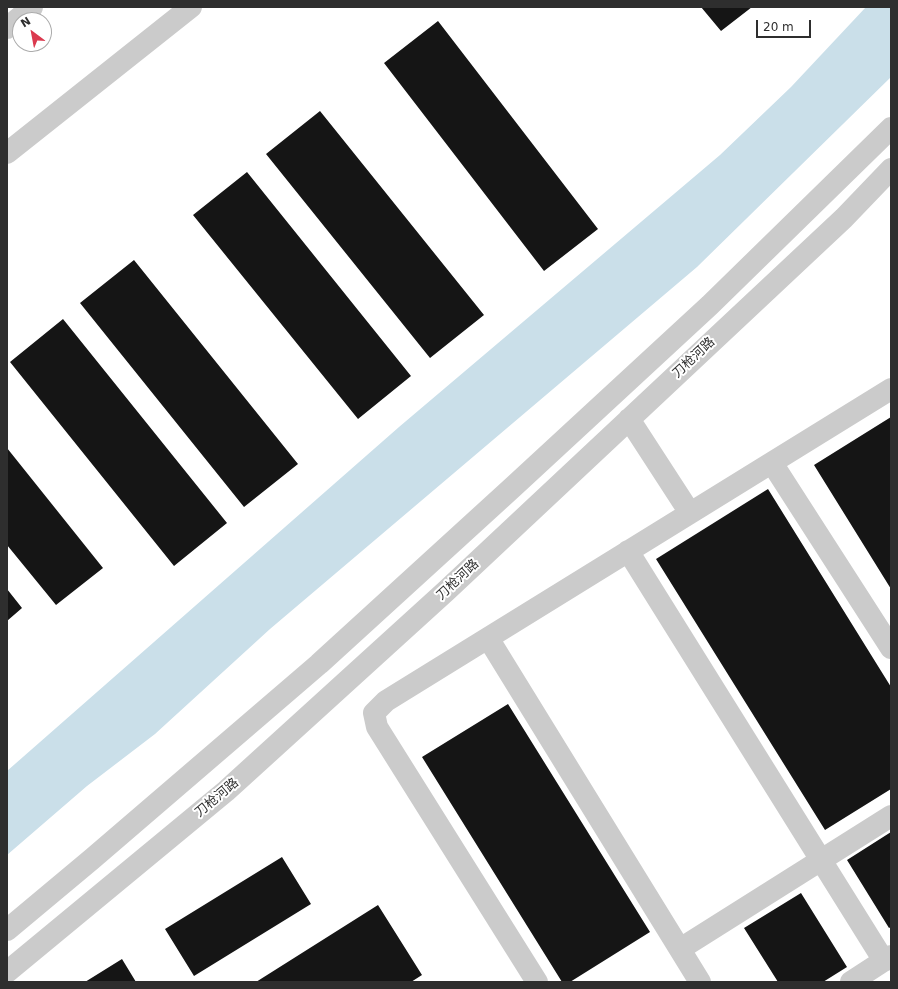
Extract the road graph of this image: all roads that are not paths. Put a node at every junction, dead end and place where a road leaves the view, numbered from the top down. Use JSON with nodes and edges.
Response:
{"nodes":[{"id":1,"x":32,"y":7,"type":"edge"},
{"id":2,"x":190,"y":7,"type":"edge"},
{"id":3,"x":7,"y":28,"type":"edge"},
{"id":4,"x":891,"y":128,"type":"edge"},
{"id":5,"x":7,"y":152,"type":"edge"},
{"id":6,"x":891,"y":169,"type":"edge"},
{"id":7,"x":891,"y":389,"type":"edge"},
{"id":8,"x":629,"y":419,"type":"junction"},
{"id":9,"x":772,"y":463,"type":"junction"},
{"id":10,"x":690,"y":513,"type":"junction"},
{"id":11,"x":628,"y":551,"type":"junction"},
{"id":12,"x":488,"y":638,"type":"junction"},
{"id":13,"x":891,"y":648,"type":"edge"},
{"id":14,"x":891,"y":816,"type":"edge"},
{"id":15,"x":821,"y":860,"type":"junction"},
{"id":16,"x":7,"y":930,"type":"edge"},
{"id":17,"x":680,"y":949,"type":"junction"},
{"id":18,"x":887,"y":959,"type":"edge"},
{"id":19,"x":7,"y":972,"type":"edge"},
{"id":20,"x":537,"y":982,"type":"edge"},
{"id":21,"x":700,"y":982,"type":"edge"},
{"id":22,"x":851,"y":982,"type":"edge"}],
"edges":[{"from":1,"to":3,"type":"street"},
{"from":2,"to":5,"type":"street"},
{"from":4,"to":16,"type":"street"},
{"from":6,"to":8,"type":"street","name":"刀枪河路"},
{"from":7,"to":9,"type":"street"},
{"from":8,"to":10,"type":"street"},
{"from":8,"to":19,"type":"street","name":"刀枪河路"},
{"from":9,"to":10,"type":"street"},
{"from":9,"to":13,"type":"street"},
{"from":10,"to":11,"type":"street"},
{"from":11,"to":12,"type":"street"},
{"from":11,"to":15,"type":"street"},
{"from":12,"to":17,"type":"street"},
{"from":12,"to":20,"type":"street"},
{"from":14,"to":15,"type":"street"},
{"from":15,"to":17,"type":"street"},
{"from":15,"to":18,"type":"street"},
{"from":17,"to":21,"type":"street"},
{"from":18,"to":22,"type":"street"}]}
